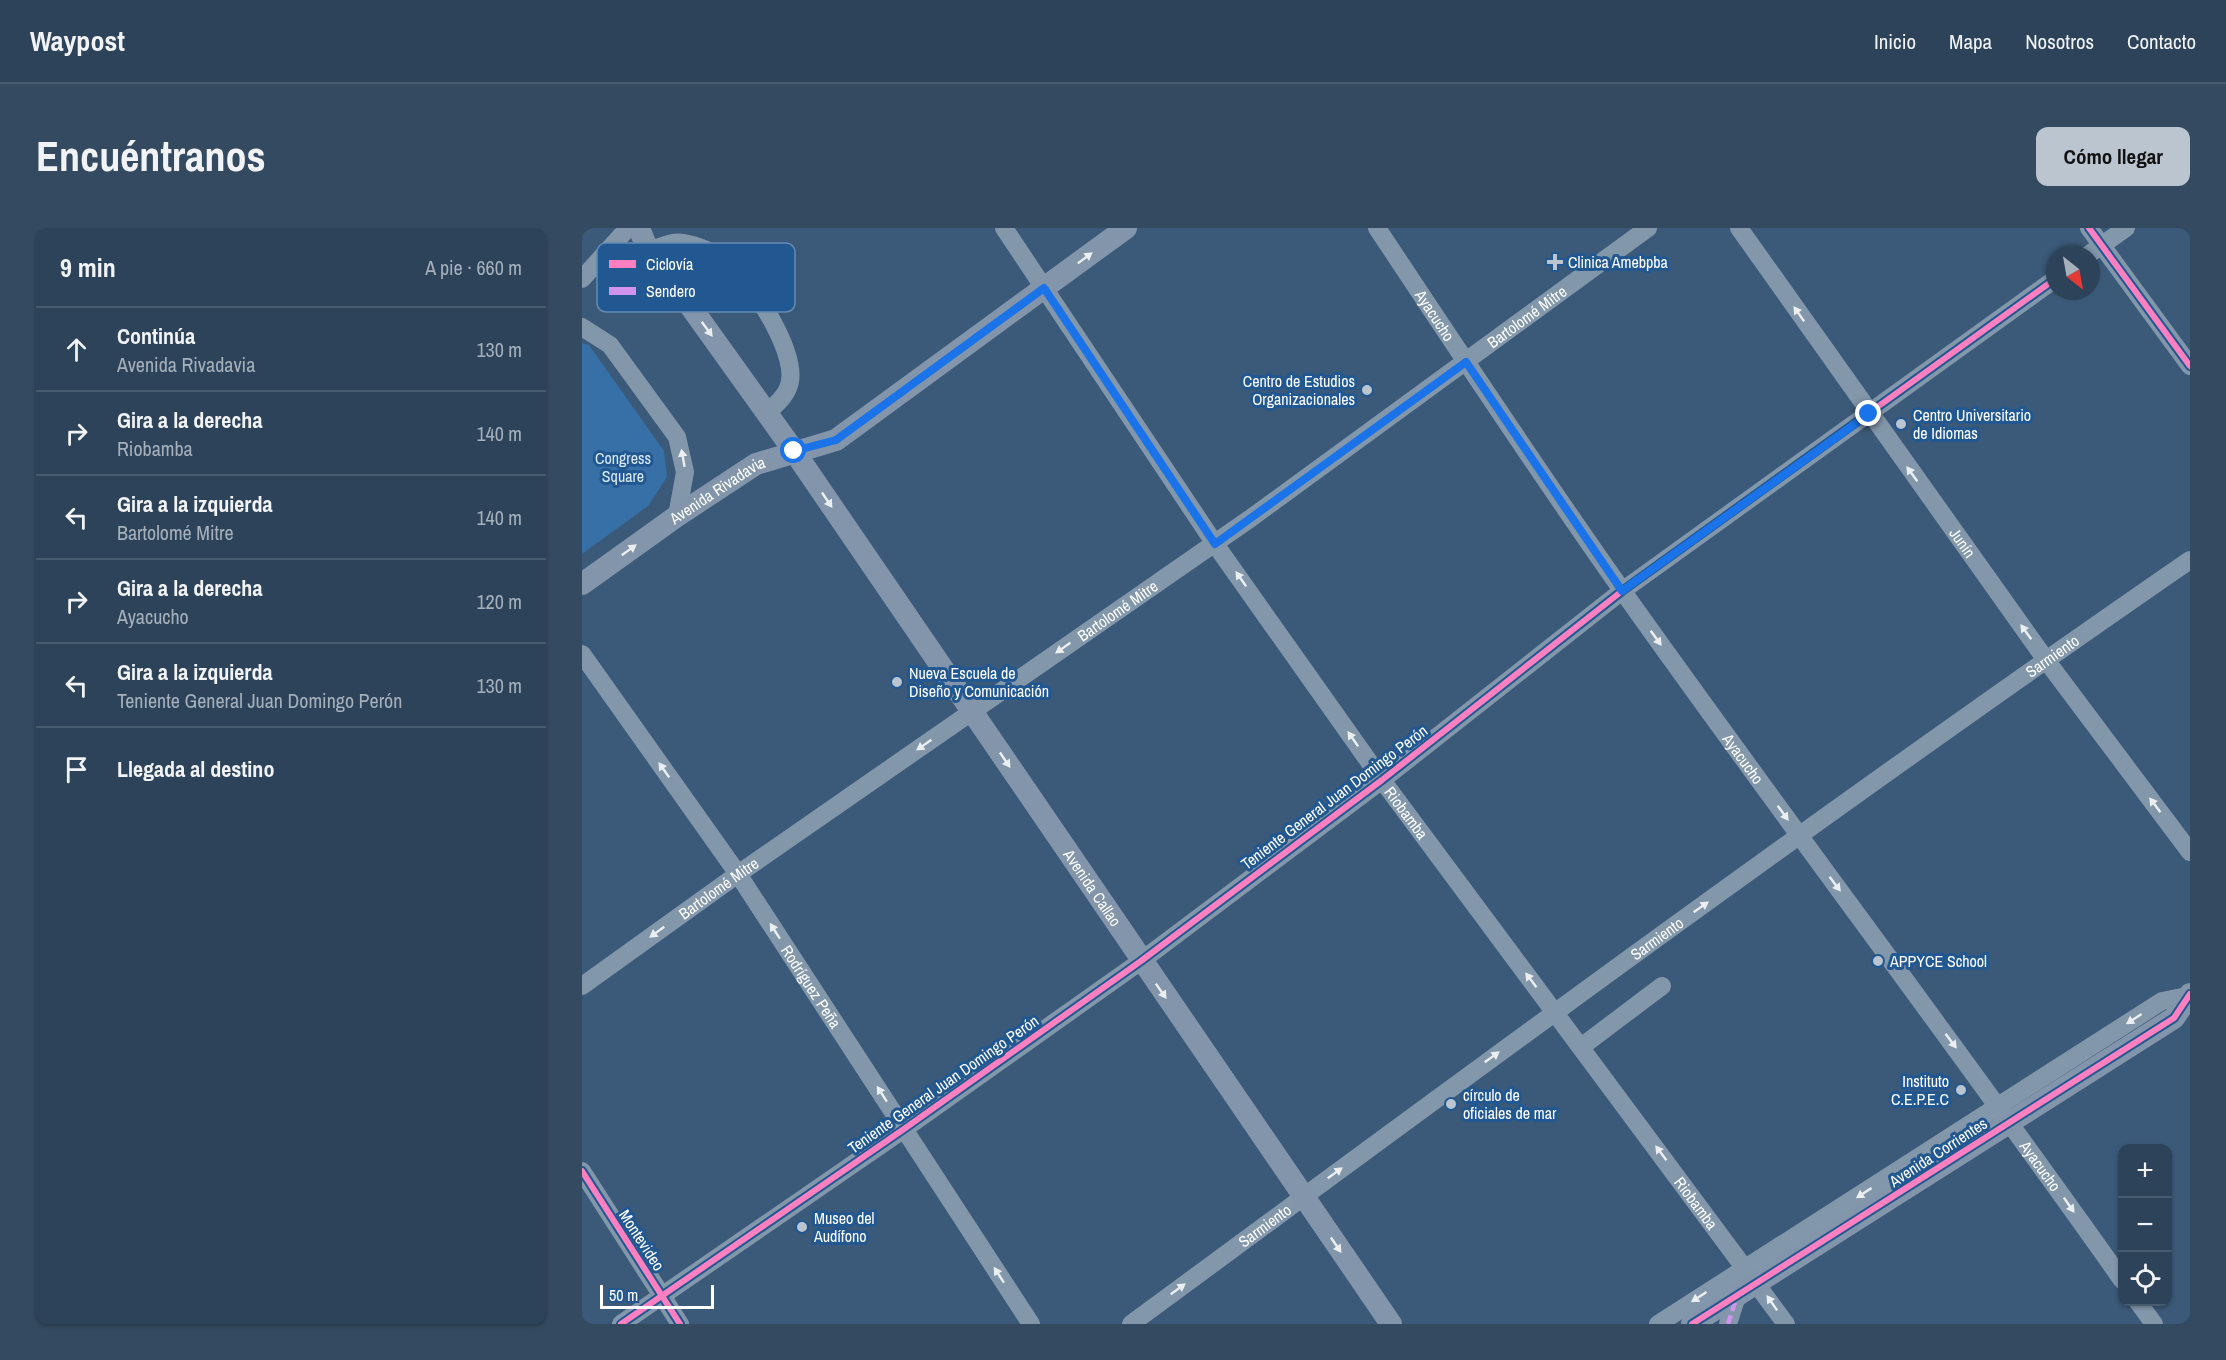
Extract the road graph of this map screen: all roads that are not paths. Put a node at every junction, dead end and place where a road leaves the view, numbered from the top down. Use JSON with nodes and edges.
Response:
{"nodes":[{"id":1,"x":628,"y":228,"type":"edge"},
{"id":2,"x":639,"y":228,"type":"edge"},
{"id":3,"x":1004,"y":228,"type":"edge"},
{"id":4,"x":1126,"y":228,"type":"edge"},
{"id":5,"x":1377,"y":228,"type":"edge"},
{"id":6,"x":1648,"y":228,"type":"edge"},
{"id":7,"x":1739,"y":228,"type":"edge"},
{"id":8,"x":2089,"y":228,"type":"edge"},
{"id":9,"x":2126,"y":228,"type":"edge"},
{"id":10,"x":614,"y":243,"type":"edge"},
{"id":11,"x":647,"y":243,"type":"edge"},
{"id":12,"x":2094,"y":246,"type":"edge"},
{"id":13,"x":2100,"y":246,"type":"edge"},
{"id":14,"x":2100,"y":256,"type":"edge"},
{"id":15,"x":597,"y":262,"type":"edge"},
{"id":16,"x":582,"y":279,"type":"edge"},
{"id":17,"x":2046,"y":286,"type":"edge"},
{"id":18,"x":1044,"y":288,"type":"junction"},
{"id":19,"x":695,"y":312,"type":"edge"},
{"id":20,"x":765,"y":312,"type":"edge"},
{"id":21,"x":582,"y":327,"type":"edge"},
{"id":22,"x":1466,"y":362,"type":"junction"},
{"id":23,"x":2190,"y":366,"type":"edge"},
{"id":24,"x":767,"y":413,"type":"junction"},
{"id":25,"x":1869,"y":414,"type":"junction"},
{"id":26,"x":794,"y":451,"type":"junction"},
{"id":27,"x":677,"y":516,"type":"junction"},
{"id":28,"x":1215,"y":544,"type":"junction"},
{"id":29,"x":2190,"y":560,"type":"edge"},
{"id":30,"x":582,"y":584,"type":"edge"},
{"id":31,"x":1622,"y":591,"type":"junction"},
{"id":32,"x":582,"y":654,"type":"edge"},
{"id":33,"x":2046,"y":660,"type":"junction"},
{"id":34,"x":972,"y":711,"type":"junction"},
{"id":35,"x":1382,"y":780,"type":"junction"},
{"id":36,"x":1800,"y":837,"type":"junction"},
{"id":37,"x":2190,"y":852,"type":"edge"},
{"id":38,"x":738,"y":874,"type":"junction"},
{"id":39,"x":1141,"y":961,"type":"junction"},
{"id":40,"x":582,"y":986,"type":"edge"},
{"id":41,"x":1662,"y":986,"type":"dead end"},
{"id":42,"x":2188,"y":995,"type":"edge"},
{"id":43,"x":1554,"y":1011,"type":"junction"},
{"id":44,"x":1581,"y":1047,"type":"junction"},
{"id":45,"x":2005,"y":1114,"type":"junction"},
{"id":46,"x":904,"y":1129,"type":"junction"},
{"id":47,"x":582,"y":1171,"type":"edge"},
{"id":48,"x":1303,"y":1197,"type":"junction"},
{"id":49,"x":2118,"y":1274,"type":"edge"},
{"id":50,"x":1752,"y":1275,"type":"junction"},
{"id":51,"x":661,"y":1294,"type":"junction"},
{"id":52,"x":1737,"y":1296,"type":"junction"},
{"id":53,"x":2141,"y":1306,"type":"edge"},
{"id":54,"x":621,"y":1324,"type":"edge"},
{"id":55,"x":680,"y":1324,"type":"edge"},
{"id":56,"x":1031,"y":1324,"type":"edge"},
{"id":57,"x":1131,"y":1324,"type":"edge"},
{"id":58,"x":1391,"y":1324,"type":"edge"},
{"id":59,"x":1658,"y":1324,"type":"edge"},
{"id":60,"x":1692,"y":1324,"type":"edge"},
{"id":61,"x":1728,"y":1324,"type":"edge"},
{"id":62,"x":1786,"y":1324,"type":"edge"},
{"id":63,"x":2154,"y":1324,"type":"edge"}],
"edges":[{"from":1,"to":10,"type":"street"},
{"from":2,"to":11,"type":"main road","name":"Avenida Callao"},
{"from":3,"to":18,"type":"street","name":"Riobamba"},
{"from":18,"to":4,"type":"main road","name":"Avenida Rivadavia","one_way":true},
{"from":5,"to":22,"type":"street","name":"Ayacucho"},
{"from":6,"to":22,"type":"street","name":"Bartolomé Mitre"},
{"from":25,"to":7,"type":"street","name":"Junín","one_way":true},
{"from":8,"to":12,"type":"street"},
{"from":9,"to":13,"type":"street"},
{"from":14,"to":23,"type":"street"},
{"from":15,"to":16,"type":"street"},
{"from":17,"to":25,"type":"street","name":"Teniente General Juan Domingo Perón"},
{"from":18,"to":26,"type":"main road","name":"Avenida Rivadavia"},
{"from":18,"to":28,"type":"street","name":"Riobamba"},
{"from":19,"to":24,"type":"main road","name":"Avenida Callao","one_way":true},
{"from":20,"to":24,"type":"street"},
{"from":27,"to":21,"type":"street","one_way":true},
{"from":22,"to":28,"type":"street","name":"Bartolomé Mitre"},
{"from":22,"to":31,"type":"street","name":"Ayacucho"},
{"from":24,"to":26,"type":"main road","name":"Avenida Callao"},
{"from":25,"to":31,"type":"street","name":"Teniente General Juan Domingo Perón"},
{"from":33,"to":25,"type":"street","name":"Junín","one_way":true},
{"from":26,"to":27,"type":"main road","name":"Avenida Rivadavia"},
{"from":26,"to":34,"type":"main road","name":"Avenida Callao","one_way":true},
{"from":30,"to":27,"type":"main road","name":"Avenida Rivadavia","one_way":true},
{"from":28,"to":34,"type":"street","name":"Bartolomé Mitre","one_way":true},
{"from":35,"to":28,"type":"street","name":"Riobamba","one_way":true},
{"from":29,"to":33,"type":"street","name":"Sarmiento"},
{"from":31,"to":35,"type":"street","name":"Teniente General Juan Domingo Perón"},
{"from":31,"to":36,"type":"street","name":"Ayacucho","one_way":true},
{"from":38,"to":32,"type":"street","name":"Rodríguez Peña","one_way":true},
{"from":33,"to":36,"type":"street","name":"Sarmiento"},
{"from":37,"to":33,"type":"street","name":"Junín","one_way":true},
{"from":34,"to":38,"type":"street","name":"Bartolomé Mitre","one_way":true},
{"from":34,"to":39,"type":"main road","name":"Avenida Callao","one_way":true},
{"from":35,"to":39,"type":"street","name":"Teniente General Juan Domingo Perón"},
{"from":43,"to":35,"type":"street","name":"Riobamba","one_way":true},
{"from":43,"to":36,"type":"street","name":"Sarmiento","one_way":true},
{"from":36,"to":45,"type":"street","name":"Ayacucho","one_way":true},
{"from":38,"to":40,"type":"street","name":"Bartolomé Mitre","one_way":true},
{"from":46,"to":38,"type":"street","name":"Rodríguez Peña","one_way":true},
{"from":39,"to":46,"type":"street","name":"Teniente General Juan Domingo Perón"},
{"from":39,"to":48,"type":"main road","name":"Avenida Callao","one_way":true},
{"from":41,"to":44,"type":"street"},
{"from":42,"to":45,"type":"main road","name":"Avenida Corrientes","one_way":true},
{"from":43,"to":44,"type":"street","name":"Riobamba"},
{"from":48,"to":43,"type":"street","name":"Sarmiento","one_way":true},
{"from":50,"to":44,"type":"street","name":"Riobamba","one_way":true},
{"from":45,"to":49,"type":"street","name":"Ayacucho","one_way":true},
{"from":45,"to":50,"type":"main road","name":"Avenida Corrientes","one_way":true},
{"from":46,"to":51,"type":"street","name":"Teniente General Juan Domingo Perón"},
{"from":56,"to":46,"type":"street","name":"Rodríguez Peña","one_way":true},
{"from":47,"to":51,"type":"street","name":"Montevideo"},
{"from":57,"to":48,"type":"street","name":"Sarmiento","one_way":true},
{"from":48,"to":58,"type":"main road","name":"Avenida Callao","one_way":true},
{"from":50,"to":52,"type":"main road","name":"Avenida Corrientes"},
{"from":50,"to":59,"type":"street","name":"Avenida Corrientes","one_way":true},
{"from":62,"to":50,"type":"street","name":"Riobamba","one_way":true},
{"from":51,"to":54,"type":"street","name":"Teniente General Juan Domingo Perón"},
{"from":51,"to":55,"type":"street","name":"Montevideo"},
{"from":52,"to":60,"type":"main road","name":"Avenida Corrientes"},
{"from":52,"to":61,"type":"street"},
{"from":53,"to":63,"type":"street"}]}
